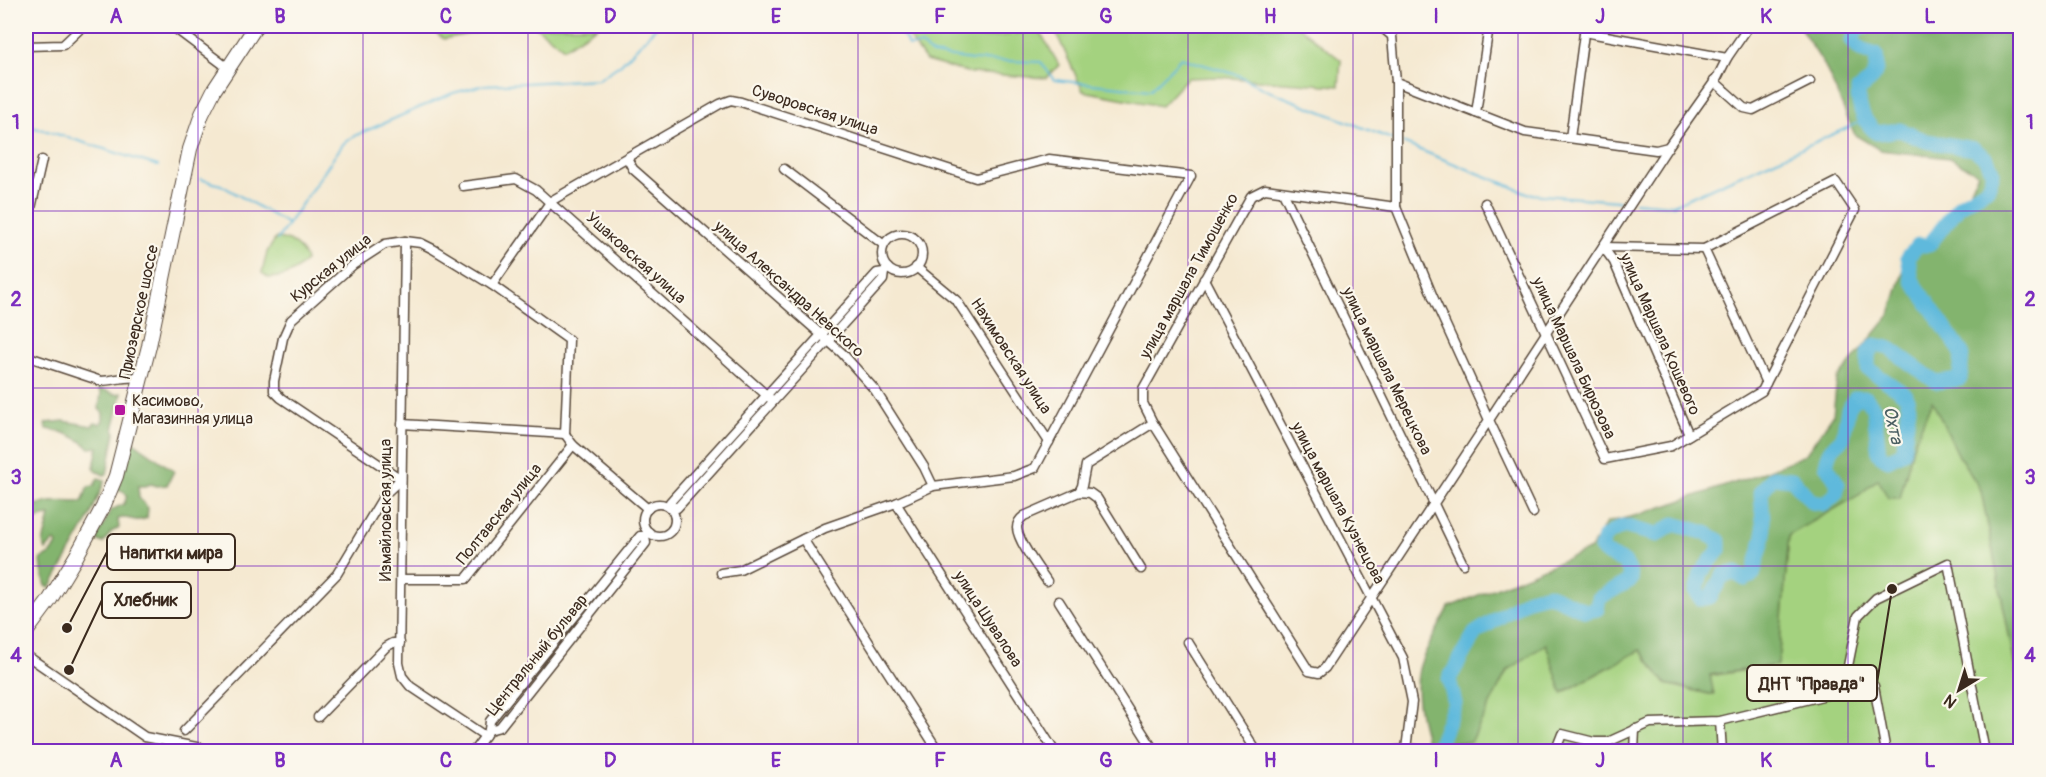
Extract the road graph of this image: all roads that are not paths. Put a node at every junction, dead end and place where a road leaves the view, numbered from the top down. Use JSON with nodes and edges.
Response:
{"nodes":[{"id":1,"x":83,"y":26,"type":"edge"},
{"id":2,"x":172,"y":26,"type":"edge"},
{"id":3,"x":256,"y":26,"type":"edge"},
{"id":4,"x":1380,"y":26,"type":"edge"},
{"id":5,"x":1489,"y":26,"type":"edge"},
{"id":6,"x":1749,"y":26,"type":"edge"},
{"id":7,"x":1396,"y":27,"type":"dead end"},
{"id":8,"x":1585,"y":29,"type":"edge"},
{"id":9,"x":1392,"y":36,"type":"junction"},
{"id":10,"x":26,"y":46,"type":"edge"},
{"id":11,"x":1727,"y":58,"type":"junction"},
{"id":12,"x":228,"y":68,"type":"junction"},
{"id":13,"x":1714,"y":81,"type":"junction"},
{"id":14,"x":1810,"y":81,"type":"dead end"},
{"id":15,"x":1396,"y":82,"type":"junction"},
{"id":16,"x":1476,"y":113,"type":"junction"},
{"id":17,"x":1570,"y":138,"type":"junction"},
{"id":18,"x":1668,"y":147,"type":"junction"},
{"id":19,"x":627,"y":158,"type":"junction"},
{"id":20,"x":42,"y":160,"type":"dead end"},
{"id":21,"x":784,"y":169,"type":"dead end"},
{"id":22,"x":463,"y":186,"type":"dead end"},
{"id":23,"x":1283,"y":192,"type":"junction"},
{"id":24,"x":551,"y":201,"type":"junction"},
{"id":25,"x":1485,"y":202,"type":"dead end"},
{"id":26,"x":1396,"y":207,"type":"junction"},
{"id":27,"x":26,"y":231,"type":"edge"},
{"id":28,"x":405,"y":241,"type":"junction"},
{"id":29,"x":884,"y":245,"type":"junction"},
{"id":30,"x":1603,"y":247,"type":"junction"},
{"id":31,"x":1704,"y":249,"type":"junction"},
{"id":32,"x":916,"y":267,"type":"junction"},
{"id":33,"x":886,"y":270,"type":"junction"},
{"id":34,"x":1204,"y":279,"type":"junction"},
{"id":35,"x":492,"y":285,"type":"junction"},
{"id":36,"x":1546,"y":333,"type":"junction"},
{"id":37,"x":823,"y":339,"type":"junction"},
{"id":38,"x":26,"y":356,"type":"edge"},
{"id":39,"x":141,"y":378,"type":"junction"},
{"id":40,"x":1766,"y":383,"type":"junction"},
{"id":41,"x":770,"y":398,"type":"junction"},
{"id":42,"x":1489,"y":420,"type":"junction"},
{"id":43,"x":1153,"y":423,"type":"junction"},
{"id":44,"x":402,"y":424,"type":"junction"},
{"id":45,"x":565,"y":434,"type":"junction"},
{"id":46,"x":1689,"y":435,"type":"junction"},
{"id":47,"x":1048,"y":442,"type":"junction"},
{"id":48,"x":573,"y":445,"type":"junction"},
{"id":49,"x":1083,"y":475,"type":"junction"},
{"id":50,"x":401,"y":479,"type":"junction"},
{"id":51,"x":933,"y":486,"type":"junction"},
{"id":52,"x":1078,"y":492,"type":"junction"},
{"id":53,"x":1097,"y":498,"type":"junction"},
{"id":54,"x":896,"y":503,"type":"junction"},
{"id":55,"x":1434,"y":503,"type":"junction"},
{"id":56,"x":671,"y":507,"type":"junction"},
{"id":57,"x":648,"y":509,"type":"junction"},
{"id":58,"x":1533,"y":513,"type":"dead end"},
{"id":59,"x":647,"y":534,"type":"junction"},
{"id":60,"x":803,"y":539,"type":"junction"},
{"id":61,"x":1462,"y":564,"type":"dead end"},
{"id":62,"x":1141,"y":569,"type":"dead end"},
{"id":63,"x":722,"y":573,"type":"dead end"},
{"id":64,"x":401,"y":579,"type":"junction"},
{"id":65,"x":1047,"y":581,"type":"dead end"},
{"id":66,"x":1371,"y":598,"type":"junction"},
{"id":67,"x":1059,"y":601,"type":"dead end"},
{"id":68,"x":26,"y":632,"type":"edge"},
{"id":69,"x":400,"y":642,"type":"junction"},
{"id":70,"x":1188,"y":642,"type":"dead end"},
{"id":71,"x":26,"y":655,"type":"edge"},
{"id":72,"x":1843,"y":691,"type":"junction"},
{"id":73,"x":318,"y":717,"type":"dead end"},
{"id":74,"x":1720,"y":721,"type":"junction"},
{"id":75,"x":1635,"y":729,"type":"junction"},
{"id":76,"x":184,"y":731,"type":"dead end"},
{"id":77,"x":487,"y":733,"type":"junction"},
{"id":78,"x":937,"y":749,"type":"dead end"},
{"id":79,"x":1410,"y":749,"type":"junction"},
{"id":80,"x":222,"y":752,"type":"edge"},
{"id":81,"x":473,"y":752,"type":"edge"},
{"id":82,"x":1054,"y":752,"type":"edge"},
{"id":83,"x":1155,"y":752,"type":"edge"},
{"id":84,"x":1257,"y":752,"type":"edge"},
{"id":85,"x":1374,"y":752,"type":"edge"},
{"id":86,"x":1444,"y":752,"type":"edge"},
{"id":87,"x":1555,"y":752,"type":"edge"},
{"id":88,"x":1634,"y":752,"type":"edge"},
{"id":89,"x":1722,"y":752,"type":"edge"},
{"id":90,"x":1886,"y":752,"type":"edge"},
{"id":91,"x":1985,"y":752,"type":"edge"}],
"edges":[{"from":1,"to":10,"type":"street"},
{"from":2,"to":12,"type":"street"},
{"from":3,"to":12,"type":"main road","name":"Приозерское шоссе"},
{"from":4,"to":9,"type":"street"},
{"from":5,"to":16,"type":"street"},
{"from":6,"to":11,"type":"street","name":"улица маршала Тимошенко"},
{"from":7,"to":9,"type":"street"},
{"from":8,"to":11,"type":"street"},
{"from":8,"to":17,"type":"street"},
{"from":9,"to":15,"type":"street"},
{"from":11,"to":13,"type":"street","name":"улица маршала Тимошенко"},
{"from":12,"to":39,"type":"main road","name":"Приозерское шоссе"},
{"from":13,"to":14,"type":"street"},
{"from":13,"to":18,"type":"street","name":"улица маршала Тимошенко"},
{"from":15,"to":16,"type":"street"},
{"from":15,"to":26,"type":"street"},
{"from":16,"to":17,"type":"street"},
{"from":17,"to":18,"type":"street"},
{"from":18,"to":30,"type":"street","name":"улица маршала Тимошенко"},
{"from":19,"to":24,"type":"street","name":"Суворовская улица"},
{"from":19,"to":37,"type":"street","name":"улица Александра Невского"},
{"from":19,"to":47,"type":"street","name":"Суворовская улица"},
{"from":20,"to":27,"type":"street"},
{"from":21,"to":29,"type":"street"},
{"from":22,"to":24,"type":"street","name":"Ушаковская улица"},
{"from":23,"to":26,"type":"street","name":"улица маршала Тимошенко"},
{"from":23,"to":34,"type":"street","name":"улица маршала Тимошенко"},
{"from":23,"to":55,"type":"street","name":"улица маршала Мерецкова"},
{"from":24,"to":35,"type":"street","name":"Суворовская улица"},
{"from":24,"to":41,"type":"street","name":"Ушаковская улица"},
{"from":25,"to":36,"type":"street","name":"улица Маршала Бирюзова"},
{"from":26,"to":42,"type":"street"},
{"from":28,"to":35,"type":"street"},
{"from":28,"to":44,"type":"street","name":"Измайловская улица"},
{"from":28,"to":50,"type":"street","name":"Курская улица"},
{"from":29,"to":32,"type":"street"},
{"from":29,"to":33,"type":"street"},
{"from":30,"to":31,"type":"street"},
{"from":30,"to":36,"type":"street","name":"улица маршала Тимошенко"},
{"from":30,"to":46,"type":"street","name":"улица Маршала Кошевого"},
{"from":31,"to":40,"type":"street"},
{"from":31,"to":40,"type":"street"},
{"from":32,"to":33,"type":"street"},
{"from":32,"to":47,"type":"street","name":"Нахимовская улица"},
{"from":33,"to":37,"type":"street"},
{"from":34,"to":43,"type":"street","name":"улица маршала Тимошенко"},
{"from":34,"to":66,"type":"street","name":"улица маршала Кузнецова"},
{"from":35,"to":45,"type":"street"},
{"from":36,"to":42,"type":"street","name":"улица маршала Тимошенко"},
{"from":36,"to":46,"type":"street","name":"улица Маршала Бирюзова"},
{"from":37,"to":41,"type":"street"},
{"from":37,"to":51,"type":"street","name":"улица Александра Невского"},
{"from":38,"to":39,"type":"street"},
{"from":39,"to":68,"type":"main road","name":"Приозерское шоссе"},
{"from":40,"to":46,"type":"street","name":"улица Маршала Бирюзова"},
{"from":41,"to":56,"type":"street"},
{"from":42,"to":55,"type":"street","name":"улица маршала Тимошенко"},
{"from":42,"to":58,"type":"street"},
{"from":43,"to":49,"type":"street"},
{"from":43,"to":66,"type":"street","name":"улица маршала Тимошенко"},
{"from":44,"to":45,"type":"street"},
{"from":44,"to":50,"type":"street","name":"Измайловская улица"},
{"from":45,"to":48,"type":"street"},
{"from":47,"to":51,"type":"street"},
{"from":48,"to":57,"type":"street"},
{"from":48,"to":64,"type":"street","name":"Полтавская улица"},
{"from":49,"to":52,"type":"street"},
{"from":49,"to":53,"type":"street"},
{"from":50,"to":64,"type":"street","name":"Измайловская улица"},
{"from":50,"to":76,"type":"street"},
{"from":51,"to":54,"type":"street"},
{"from":52,"to":53,"type":"street"},
{"from":52,"to":65,"type":"street"},
{"from":53,"to":62,"type":"street"},
{"from":54,"to":60,"type":"street"},
{"from":54,"to":82,"type":"street","name":"улица Шувалова"},
{"from":55,"to":61,"type":"street","name":"улица маршала Мерецкова"},
{"from":55,"to":66,"type":"street","name":"улица маршала Тимошенко"},
{"from":56,"to":57,"type":"street"},
{"from":56,"to":59,"type":"street"},
{"from":57,"to":59,"type":"street"},
{"from":59,"to":77,"type":"street","name":"Центральный бульвар"},
{"from":60,"to":63,"type":"street"},
{"from":60,"to":78,"type":"street"},
{"from":64,"to":69,"type":"street","name":"Измайловская улица"},
{"from":66,"to":79,"type":"street","name":"улица маршала Кузнецова"},
{"from":67,"to":83,"type":"street"},
{"from":69,"to":73,"type":"street"},
{"from":69,"to":77,"type":"street","name":"Измайловская улица"},
{"from":70,"to":84,"type":"street"},
{"from":71,"to":80,"type":"street"},
{"from":72,"to":74,"type":"street"},
{"from":72,"to":90,"type":"street"},
{"from":72,"to":91,"type":"street"},
{"from":74,"to":75,"type":"street"},
{"from":74,"to":89,"type":"street"},
{"from":75,"to":87,"type":"street"},
{"from":75,"to":88,"type":"street"},
{"from":77,"to":81,"type":"street","name":"Центральный бульвар"},
{"from":79,"to":85,"type":"street"},
{"from":79,"to":86,"type":"street"}]}
